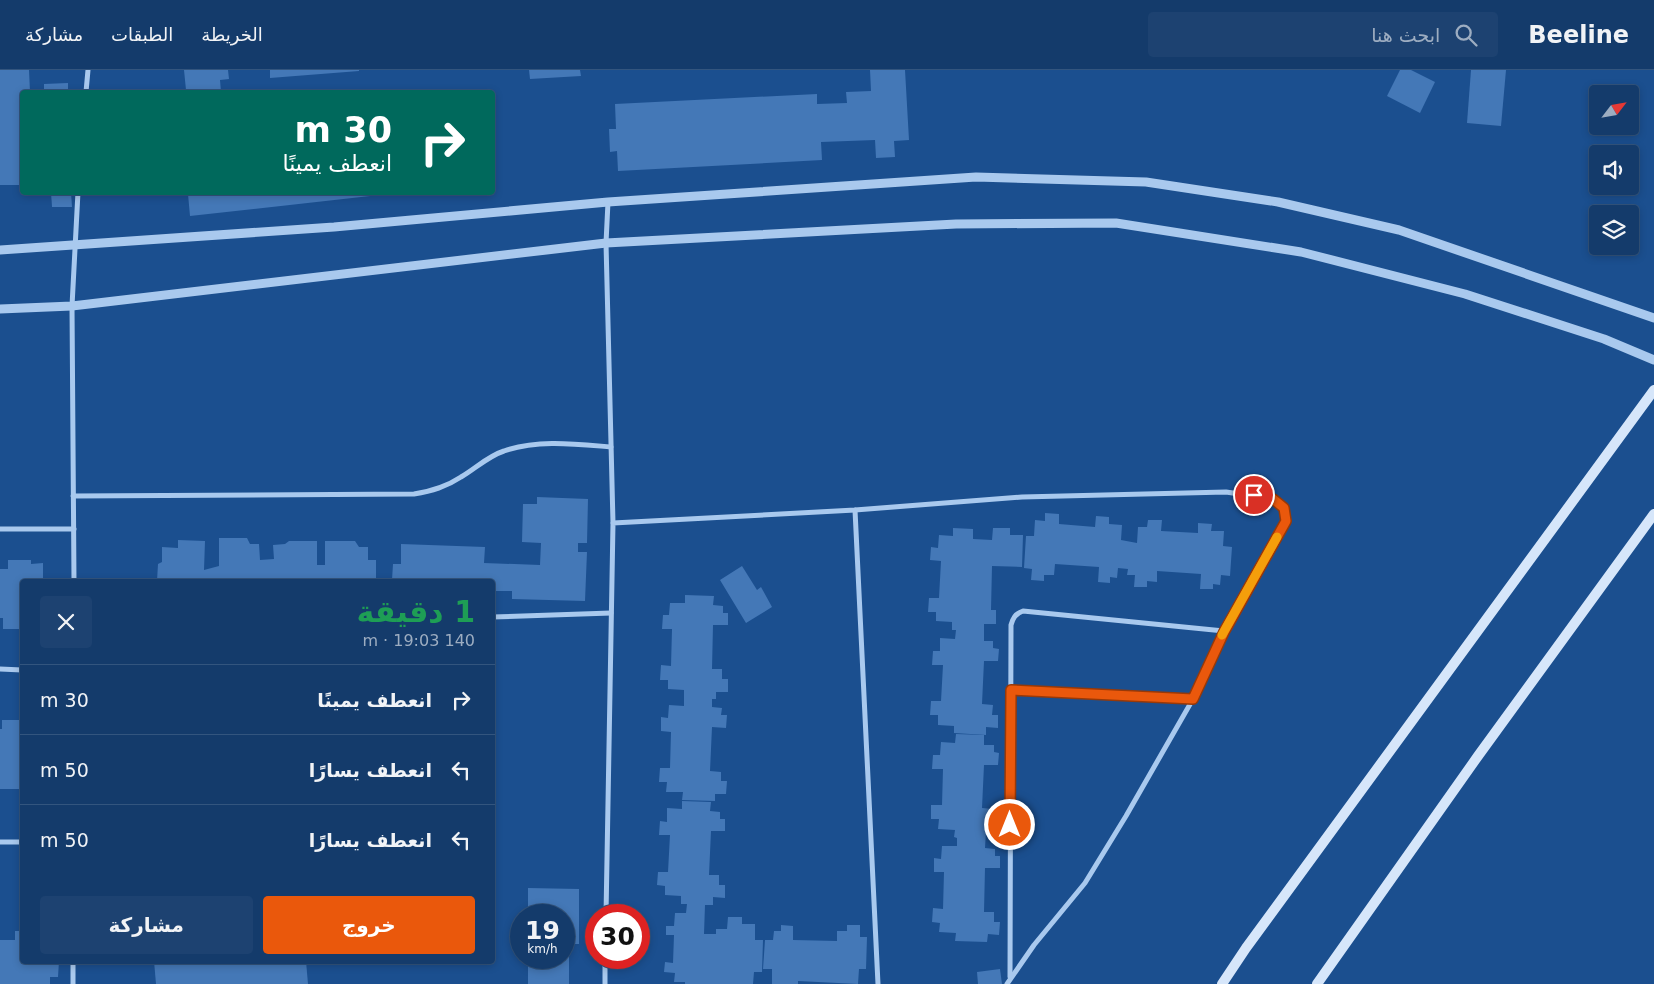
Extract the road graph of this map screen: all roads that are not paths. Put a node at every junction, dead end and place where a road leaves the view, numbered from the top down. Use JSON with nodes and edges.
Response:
{"nodes":[{"id":1,"x":88,"y":70,"type":"edge"},
{"id":2,"x":86,"y":90,"type":"edge"},
{"id":3,"x":78,"y":195,"type":"edge"},
{"id":4,"x":608,"y":202,"type":"junction"},
{"id":5,"x":74,"y":244,"type":"junction"},
{"id":6,"x":606,"y":244,"type":"junction"},
{"id":7,"x":0,"y":250,"type":"edge"},
{"id":8,"x":72,"y":306,"type":"junction"},
{"id":9,"x":0,"y":309,"type":"edge"},
{"id":10,"x":1654,"y":318,"type":"edge"},
{"id":11,"x":1654,"y":360,"type":"edge"},
{"id":12,"x":1654,"y":390,"type":"edge"},
{"id":13,"x":611,"y":447,"type":"junction"},
{"id":14,"x":73,"y":496,"type":"junction"},
{"id":15,"x":855,"y":510,"type":"junction"},
{"id":16,"x":1654,"y":514,"type":"edge"},
{"id":17,"x":613,"y":523,"type":"junction"},
{"id":18,"x":0,"y":529,"type":"edge"},
{"id":19,"x":74,"y":529,"type":"junction"},
{"id":20,"x":74,"y":579,"type":"edge"},
{"id":21,"x":611,"y":613,"type":"junction"},
{"id":22,"x":495,"y":617,"type":"edge"},
{"id":23,"x":1224,"y":632,"type":"junction"},
{"id":24,"x":0,"y":670,"type":"edge"},
{"id":25,"x":20,"y":670,"type":"edge"},
{"id":26,"x":1011,"y":690,"type":"junction"},
{"id":27,"x":1193,"y":699,"type":"junction"},
{"id":28,"x":0,"y":842,"type":"edge"},
{"id":29,"x":20,"y":842,"type":"edge"},
{"id":30,"x":606,"y":904,"type":"edge"},
{"id":31,"x":73,"y":964,"type":"edge"},
{"id":32,"x":605,"y":969,"type":"edge"},
{"id":33,"x":1010,"y":978,"type":"junction"},
{"id":34,"x":73,"y":984,"type":"edge"},
{"id":35,"x":605,"y":984,"type":"edge"},
{"id":36,"x":878,"y":984,"type":"edge"},
{"id":37,"x":1007,"y":984,"type":"edge"},
{"id":38,"x":1222,"y":984,"type":"edge"},
{"id":39,"x":1318,"y":984,"type":"edge"}],
"edges":[{"from":1,"to":2,"type":"street"},
{"from":3,"to":5,"type":"street"},
{"from":4,"to":5,"type":"street"},
{"from":4,"to":6,"type":"street"},
{"from":4,"to":10,"type":"street"},
{"from":5,"to":7,"type":"street"},
{"from":5,"to":8,"type":"street"},
{"from":6,"to":8,"type":"street"},
{"from":6,"to":11,"type":"street"},
{"from":6,"to":13,"type":"street"},
{"from":8,"to":9,"type":"street"},
{"from":8,"to":14,"type":"street"},
{"from":12,"to":38,"type":"main road"},
{"from":13,"to":14,"type":"street"},
{"from":13,"to":17,"type":"street"},
{"from":14,"to":19,"type":"street"},
{"from":15,"to":17,"type":"street"},
{"from":15,"to":23,"type":"street"},
{"from":15,"to":36,"type":"street"},
{"from":16,"to":39,"type":"main road"},
{"from":17,"to":21,"type":"street"},
{"from":18,"to":19,"type":"street"},
{"from":19,"to":20,"type":"street"},
{"from":21,"to":22,"type":"street"},
{"from":21,"to":30,"type":"street"},
{"from":23,"to":26,"type":"street"},
{"from":23,"to":27,"type":"street"},
{"from":24,"to":25,"type":"street"},
{"from":26,"to":27,"type":"street"},
{"from":26,"to":33,"type":"street"},
{"from":27,"to":33,"type":"street"},
{"from":28,"to":29,"type":"street"},
{"from":31,"to":34,"type":"street"},
{"from":32,"to":35,"type":"street"},
{"from":33,"to":37,"type":"street"}]}
